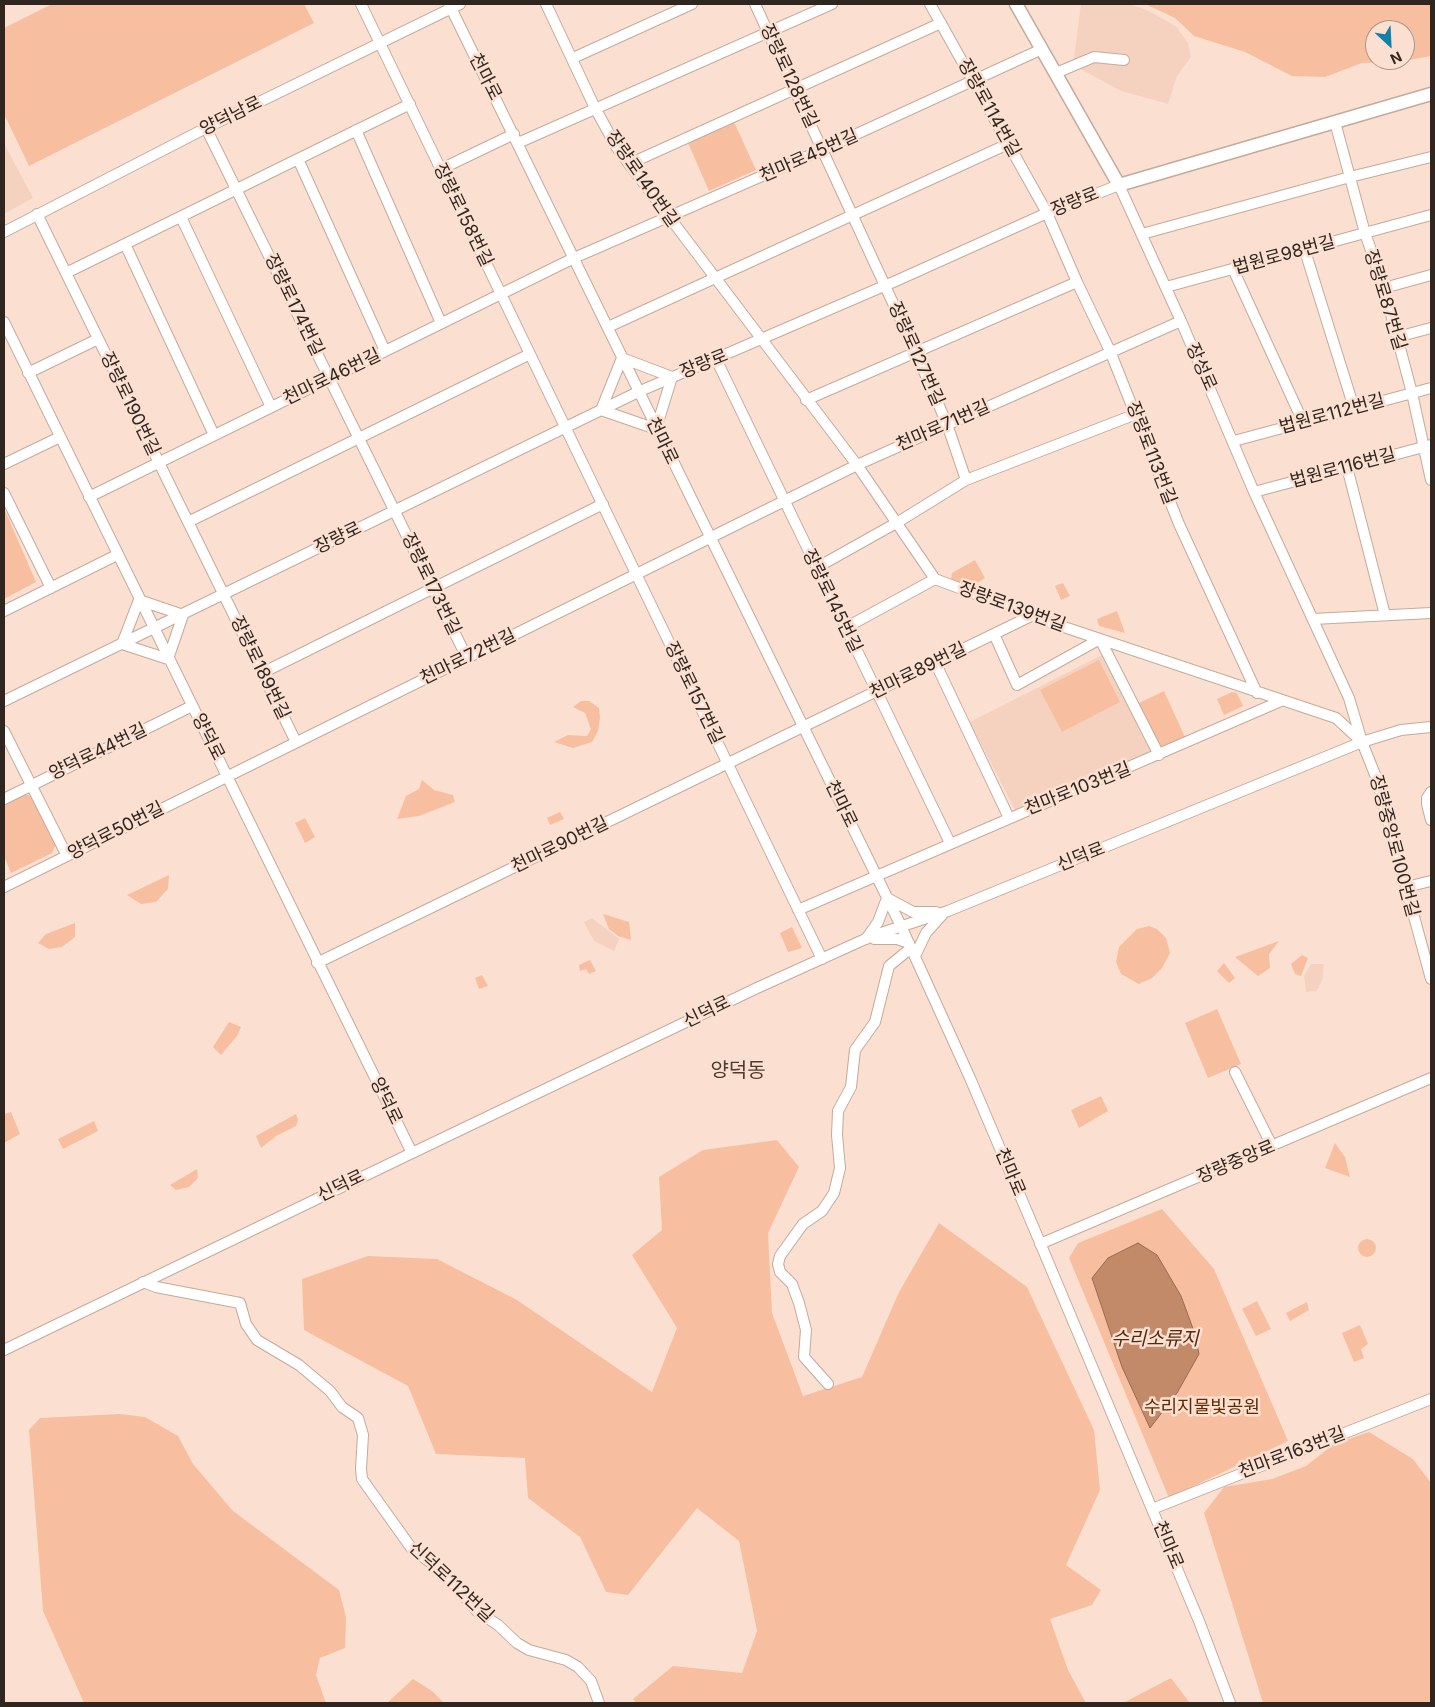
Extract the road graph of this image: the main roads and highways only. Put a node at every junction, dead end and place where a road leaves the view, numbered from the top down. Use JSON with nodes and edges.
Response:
{"nodes":[{"id":1,"x":1016,"y":4,"type":"edge"},
{"id":2,"x":1431,"y":94,"type":"edge"},
{"id":3,"x":1119,"y":185,"type":"joint"}],
"edges":[{"from":1,"to":3,"type":"main road","name":"장성로"},
{"from":2,"to":3,"type":"main road","name":"장량로"}]}
